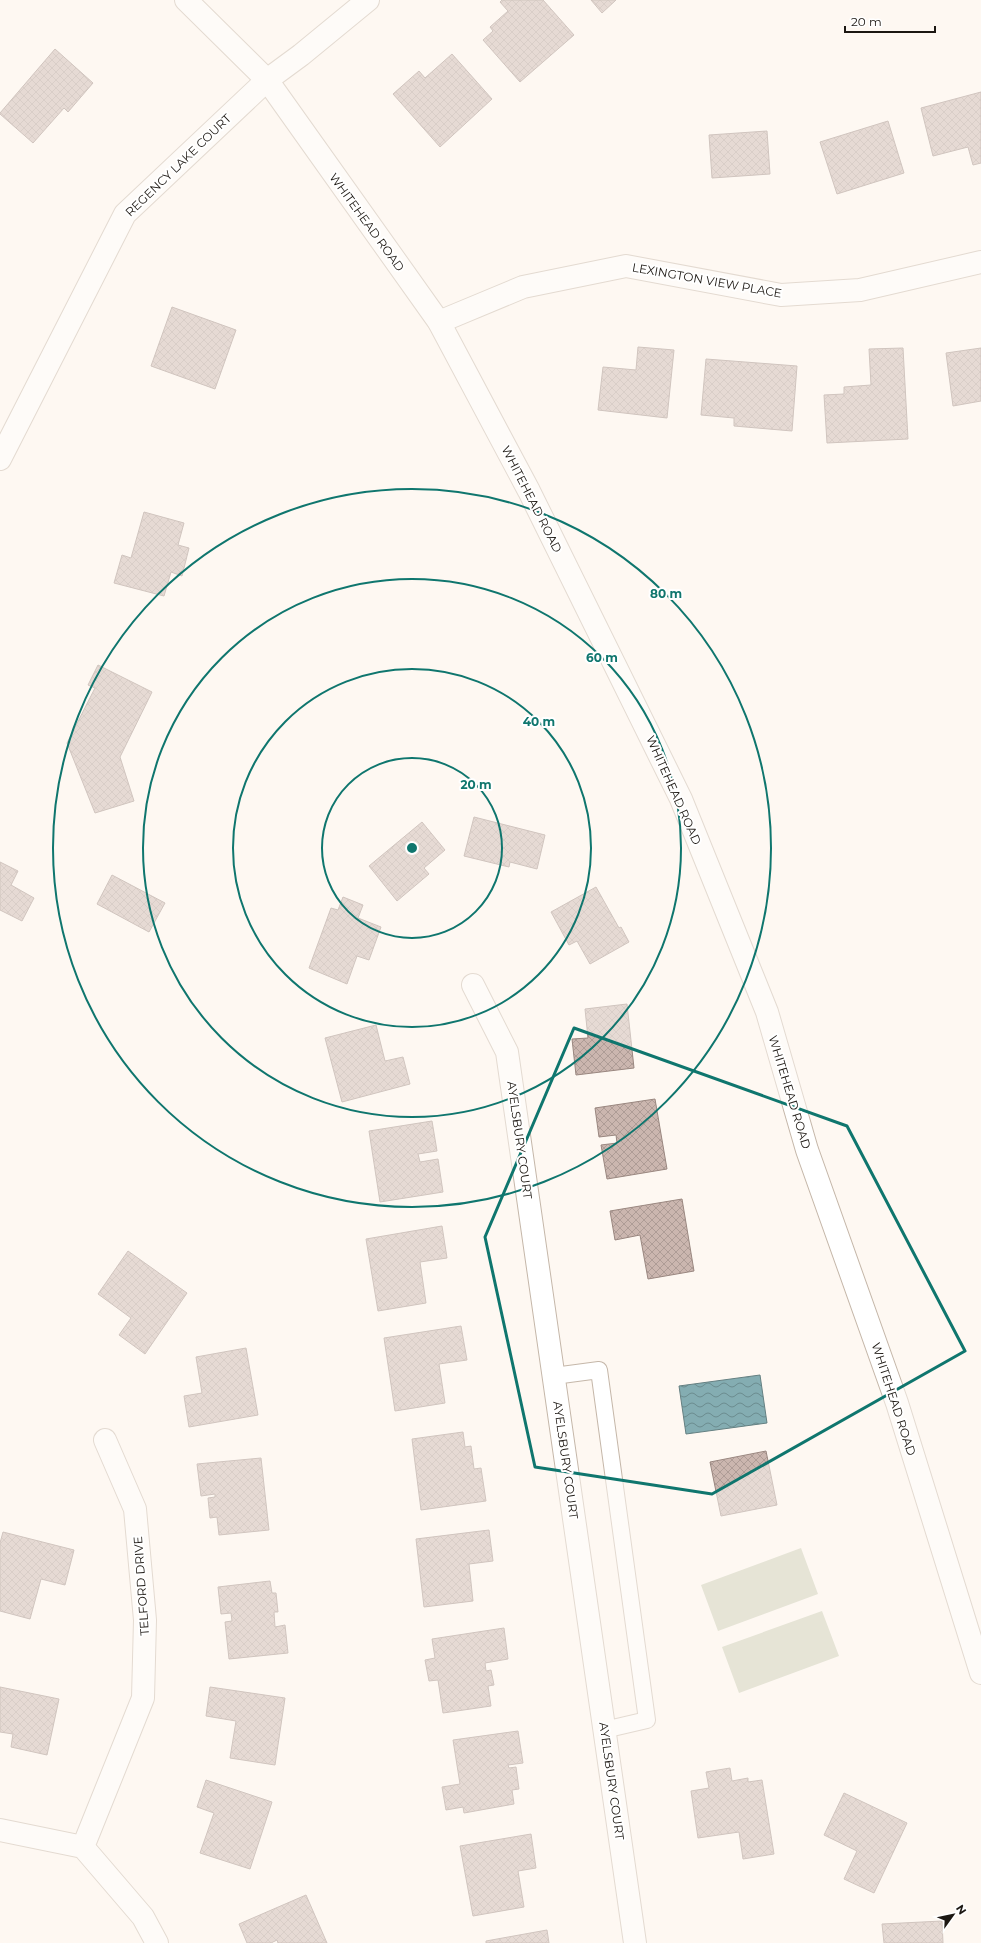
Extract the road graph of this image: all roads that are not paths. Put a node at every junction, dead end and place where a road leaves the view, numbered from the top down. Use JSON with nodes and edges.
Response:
{"nodes":[{"id":1,"x":186,"y":0,"type":"edge"},
{"id":2,"x":368,"y":0,"type":"edge"},
{"id":3,"x":267,"y":80,"type":"junction"},
{"id":4,"x":981,"y":262,"type":"edge"},
{"id":5,"x":439,"y":322,"type":"junction"},
{"id":6,"x":0,"y":459,"type":"edge"},
{"id":7,"x":472,"y":985,"type":"dead end"},
{"id":8,"x":554,"y":1376,"type":"junction"},
{"id":9,"x":105,"y":1440,"type":"dead end"},
{"id":10,"x":981,"y":1673,"type":"edge"},
{"id":11,"x":604,"y":1730,"type":"junction"},
{"id":12,"x":0,"y":1830,"type":"edge"},
{"id":13,"x":83,"y":1847,"type":"junction"},
{"id":14,"x":157,"y":1943,"type":"edge"},
{"id":15,"x":635,"y":1943,"type":"edge"}],
"edges":[{"from":1,"to":3,"type":"street","name":"WHITEHEAD ROAD"},
{"from":2,"to":3,"type":"street","name":"REGENCY LAKE COURT"},
{"from":3,"to":5,"type":"street","name":"WHITEHEAD ROAD"},
{"from":3,"to":6,"type":"street","name":"REGENCY LAKE COURT"},
{"from":4,"to":5,"type":"street","name":"LEXINGTON VIEW PLACE"},
{"from":5,"to":10,"type":"street","name":"WHITEHEAD ROAD"},
{"from":7,"to":8,"type":"street","name":"AYELSBURY COURT"},
{"from":8,"to":11,"type":"street","name":"AYELSBURY COURT"},
{"from":8,"to":11,"type":"lane"},
{"from":9,"to":13,"type":"street","name":"TELFORD DRIVE"},
{"from":11,"to":15,"type":"street","name":"AYELSBURY COURT"},
{"from":12,"to":13,"type":"street"},
{"from":13,"to":14,"type":"street"}]}
